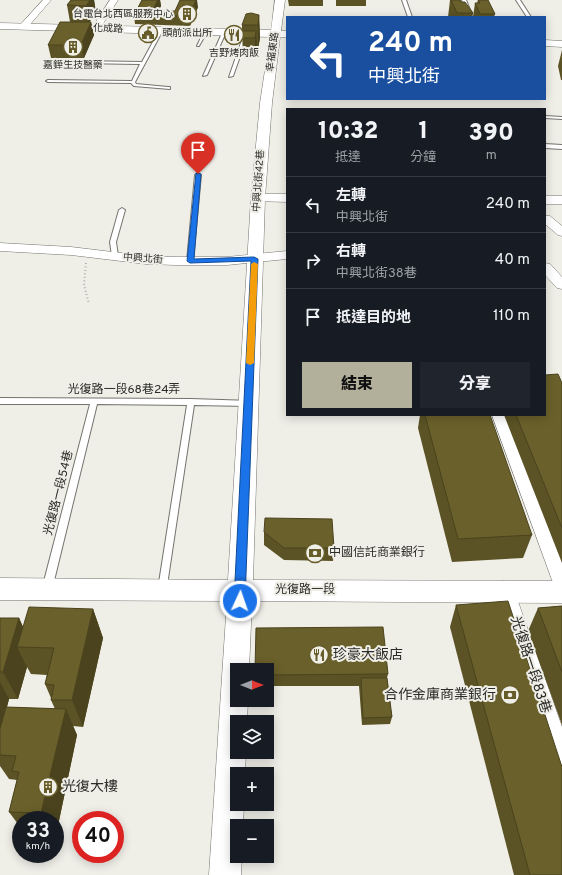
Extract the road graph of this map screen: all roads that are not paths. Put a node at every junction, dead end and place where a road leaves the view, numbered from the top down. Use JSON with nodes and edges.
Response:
{"nodes":[{"id":1,"x":47,"y":0,"type":"edge"},
{"id":2,"x":114,"y":0,"type":"edge"},
{"id":3,"x":280,"y":0,"type":"edge"},
{"id":4,"x":404,"y":0,"type":"edge"},
{"id":5,"x":464,"y":0,"type":"edge"},
{"id":6,"x":518,"y":0,"type":"edge"},
{"id":7,"x":410,"y":16,"type":"edge"},
{"id":8,"x":471,"y":16,"type":"edge"},
{"id":9,"x":528,"y":16,"type":"edge"},
{"id":10,"x":0,"y":26,"type":"edge"},
{"id":11,"x":24,"y":26,"type":"junction"},
{"id":12,"x":96,"y":28,"type":"junction"},
{"id":13,"x":161,"y":30,"type":"junction"},
{"id":14,"x":205,"y":32,"type":"junction"},
{"id":15,"x":224,"y":32,"type":"junction"},
{"id":16,"x":246,"y":33,"type":"junction"},
{"id":17,"x":281,"y":34,"type":"edge"},
{"id":18,"x":546,"y":43,"type":"edge"},
{"id":19,"x":562,"y":44,"type":"edge"},
{"id":20,"x":198,"y":45,"type":"dead end"},
{"id":21,"x":76,"y":62,"type":"dead end"},
{"id":22,"x":143,"y":63,"type":"junction"},
{"id":23,"x":205,"y":75,"type":"dead end"},
{"id":24,"x":231,"y":76,"type":"dead end"},
{"id":25,"x":48,"y":81,"type":"dead end"},
{"id":26,"x":133,"y":82,"type":"junction"},
{"id":27,"x":168,"y":88,"type":"dead end"},
{"id":28,"x":266,"y":103,"type":"joint"},
{"id":29,"x":546,"y":117,"type":"edge"},
{"id":30,"x":562,"y":118,"type":"edge"},
{"id":31,"x":546,"y":146,"type":"edge"},
{"id":32,"x":562,"y":147,"type":"edge"},
{"id":33,"x":198,"y":174,"type":"dead end"},
{"id":34,"x":258,"y":198,"type":"junction"},
{"id":35,"x":286,"y":198,"type":"edge"},
{"id":36,"x":546,"y":200,"type":"edge"},
{"id":37,"x":562,"y":200,"type":"edge"},
{"id":38,"x":122,"y":210,"type":"dead end"},
{"id":39,"x":562,"y":218,"type":"edge"},
{"id":40,"x":546,"y":219,"type":"edge"},
{"id":41,"x":562,"y":232,"type":"edge"},
{"id":42,"x":0,"y":247,"type":"edge"},
{"id":43,"x":286,"y":255,"type":"edge"},
{"id":44,"x":115,"y":256,"type":"junction"},
{"id":45,"x":254,"y":259,"type":"junction"},
{"id":46,"x":190,"y":261,"type":"junction"},
{"id":47,"x":546,"y":268,"type":"edge"},
{"id":48,"x":562,"y":285,"type":"edge"},
{"id":49,"x":0,"y":401,"type":"edge"},
{"id":50,"x":94,"y":402,"type":"junction"},
{"id":51,"x":191,"y":402,"type":"junction"},
{"id":52,"x":249,"y":403,"type":"junction"},
{"id":53,"x":500,"y":416,"type":"edge"},
{"id":54,"x":562,"y":580,"type":"edge"},
{"id":55,"x":0,"y":589,"type":"edge"},
{"id":56,"x":47,"y":589,"type":"junction"},
{"id":57,"x":240,"y":590,"type":"junction"},
{"id":58,"x":504,"y":590,"type":"junction"},
{"id":59,"x":162,"y":591,"type":"junction"},
{"id":60,"x":562,"y":592,"type":"edge"},
{"id":61,"x":562,"y":762,"type":"edge"},
{"id":62,"x":225,"y":875,"type":"edge"}],
"edges":[{"from":1,"to":11,"type":"street"},
{"from":2,"to":12,"type":"street"},
{"from":3,"to":17,"type":"street","name":"幸福東路"},
{"from":4,"to":7,"type":"lane"},
{"from":5,"to":8,"type":"lane"},
{"from":6,"to":9,"type":"lane"},
{"from":10,"to":11,"type":"street","name":"化成路"},
{"from":11,"to":12,"type":"street","name":"化成路"},
{"from":12,"to":13,"type":"street","name":"化成路"},
{"from":13,"to":14,"type":"street","name":"化成路"},
{"from":13,"to":22,"type":"lane"},
{"from":14,"to":15,"type":"street","name":"化成路"},
{"from":14,"to":20,"type":"lane"},
{"from":15,"to":16,"type":"street","name":"化成路"},
{"from":15,"to":23,"type":"lane"},
{"from":16,"to":17,"type":"street","name":"化成路"},
{"from":16,"to":24,"type":"lane"},
{"from":17,"to":28,"type":"street","name":"幸福東路"},
{"from":18,"to":19,"type":"street"},
{"from":21,"to":22,"type":"lane"},
{"from":22,"to":26,"type":"lane"},
{"from":25,"to":26,"type":"lane"},
{"from":26,"to":27,"type":"lane"},
{"from":28,"to":34,"type":"street","name":"中興北街42巷"},
{"from":29,"to":30,"type":"lane"},
{"from":31,"to":32,"type":"lane"},
{"from":33,"to":46,"type":"lane"},
{"from":34,"to":35,"type":"street"},
{"from":34,"to":45,"type":"street","name":"中興北街42巷"},
{"from":36,"to":37,"type":"street"},
{"from":38,"to":44,"type":"lane"},
{"from":39,"to":40,"type":"street"},
{"from":40,"to":41,"type":"street"},
{"from":42,"to":44,"type":"street","name":"中興北街"},
{"from":43,"to":45,"type":"street","name":"中興北街"},
{"from":44,"to":46,"type":"street","name":"中興北街"},
{"from":45,"to":46,"type":"street","name":"中興北街"},
{"from":45,"to":52,"type":"street","name":"中興北街42巷"},
{"from":47,"to":48,"type":"street"},
{"from":49,"to":50,"type":"lane","name":"光復路一段68巷24弄"},
{"from":50,"to":51,"type":"lane","name":"光復路一段68巷24弄"},
{"from":50,"to":56,"type":"lane","name":"光復路一段54巷"},
{"from":51,"to":52,"type":"lane","name":"光復路一段68巷24弄"},
{"from":51,"to":59,"type":"lane"},
{"from":52,"to":57,"type":"street","name":"中興北街42巷"},
{"from":53,"to":54,"type":"street"},
{"from":55,"to":56,"type":"street","name":"光復路一段"},
{"from":56,"to":59,"type":"street","name":"光復路一段"},
{"from":57,"to":58,"type":"street","name":"光復路一段"},
{"from":57,"to":59,"type":"street","name":"光復路一段"},
{"from":57,"to":62,"type":"street","name":"中興北街42巷"},
{"from":58,"to":60,"type":"street","name":"光復路一段"},
{"from":58,"to":61,"type":"street","name":"光復路一段83巷"}]}
